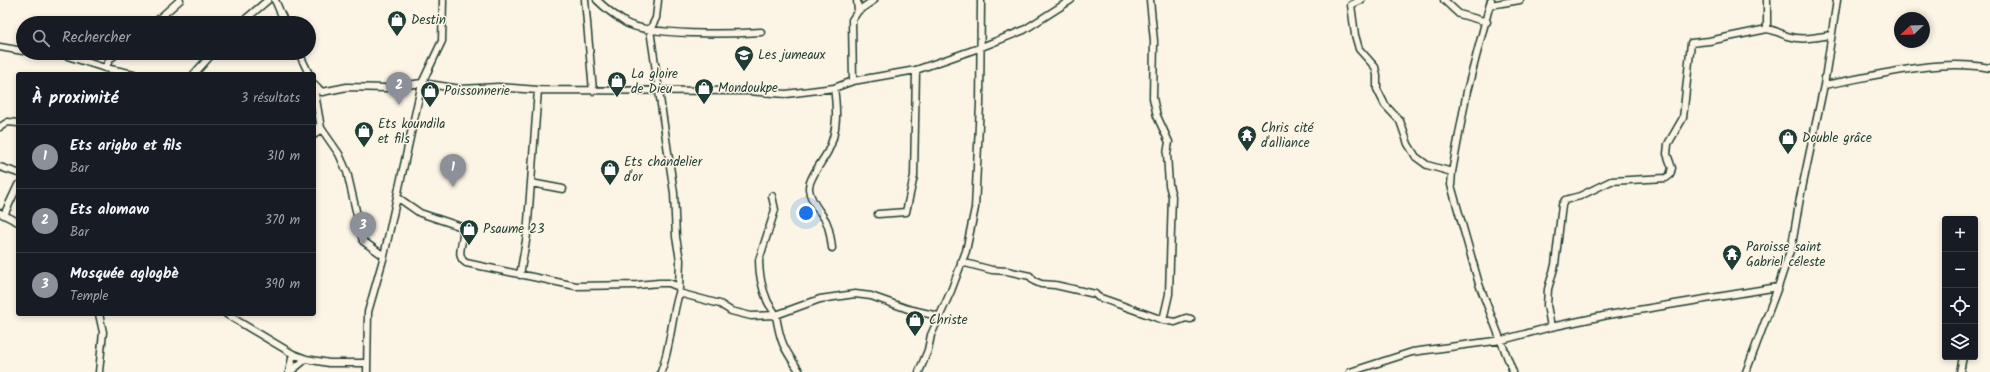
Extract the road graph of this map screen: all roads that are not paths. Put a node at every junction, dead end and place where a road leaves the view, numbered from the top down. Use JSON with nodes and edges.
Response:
{"nodes":[{"id":1,"x":180,"y":0,"type":"edge"},
{"id":2,"x":268,"y":0,"type":"edge"},
{"id":3,"x":275,"y":0,"type":"edge"},
{"id":4,"x":443,"y":0,"type":"edge"},
{"id":5,"x":585,"y":0,"type":"edge"},
{"id":6,"x":597,"y":0,"type":"edge"},
{"id":7,"x":658,"y":0,"type":"edge"},
{"id":8,"x":857,"y":0,"type":"edge"},
{"id":9,"x":874,"y":0,"type":"edge"},
{"id":10,"x":981,"y":0,"type":"edge"},
{"id":11,"x":1071,"y":0,"type":"edge"},
{"id":12,"x":1150,"y":0,"type":"edge"},
{"id":13,"x":1361,"y":0,"type":"edge"},
{"id":14,"x":1444,"y":0,"type":"edge"},
{"id":15,"x":1520,"y":0,"type":"edge"},
{"id":16,"x":1768,"y":0,"type":"edge"},
{"id":17,"x":1837,"y":0,"type":"edge"},
{"id":18,"x":1491,"y":2,"type":"edge"},
{"id":19,"x":858,"y":11,"type":"junction"},
{"id":20,"x":162,"y":16,"type":"edge"},
{"id":21,"x":249,"y":16,"type":"edge"},
{"id":22,"x":282,"y":16,"type":"edge"},
{"id":23,"x":1487,"y":22,"type":"junction"},
{"id":24,"x":1767,"y":29,"type":"junction"},
{"id":25,"x":650,"y":30,"type":"junction"},
{"id":26,"x":761,"y":32,"type":"dead end"},
{"id":27,"x":1831,"y":35,"type":"junction"},
{"id":28,"x":0,"y":47,"type":"edge"},
{"id":29,"x":979,"y":48,"type":"junction"},
{"id":30,"x":16,"y":50,"type":"edge"},
{"id":31,"x":80,"y":60,"type":"edge"},
{"id":32,"x":111,"y":60,"type":"edge"},
{"id":33,"x":206,"y":60,"type":"edge"},
{"id":34,"x":302,"y":60,"type":"edge"},
{"id":35,"x":105,"y":68,"type":"junction"},
{"id":36,"x":1990,"y":68,"type":"edge"},
{"id":37,"x":916,"y":70,"type":"junction"},
{"id":38,"x":124,"y":72,"type":"edge"},
{"id":39,"x":195,"y":72,"type":"edge"},
{"id":40,"x":308,"y":72,"type":"edge"},
{"id":41,"x":853,"y":81,"type":"junction"},
{"id":42,"x":422,"y":83,"type":"junction"},
{"id":43,"x":1824,"y":86,"type":"junction"},
{"id":44,"x":834,"y":88,"type":"junction"},
{"id":45,"x":538,"y":90,"type":"junction"},
{"id":46,"x":593,"y":91,"type":"junction"},
{"id":47,"x":658,"y":91,"type":"junction"},
{"id":48,"x":316,"y":92,"type":"edge"},
{"id":49,"x":16,"y":123,"type":"edge"},
{"id":50,"x":317,"y":127,"type":"edge"},
{"id":51,"x":0,"y":128,"type":"edge"},
{"id":52,"x":0,"y":167,"type":"edge"},
{"id":53,"x":16,"y":172,"type":"edge"},
{"id":54,"x":1452,"y":172,"type":"junction"},
{"id":55,"x":531,"y":183,"type":"junction"},
{"id":56,"x":16,"y":189,"type":"edge"},
{"id":57,"x":563,"y":189,"type":"dead end"},
{"id":58,"x":772,"y":196,"type":"dead end"},
{"id":59,"x":397,"y":197,"type":"junction"},
{"id":60,"x":2,"y":214,"type":"edge"},
{"id":61,"x":878,"y":214,"type":"dead end"},
{"id":62,"x":16,"y":221,"type":"edge"},
{"id":63,"x":832,"y":248,"type":"dead end"},
{"id":64,"x":384,"y":256,"type":"junction"},
{"id":65,"x":962,"y":262,"type":"junction"},
{"id":66,"x":520,"y":275,"type":"junction"},
{"id":67,"x":1778,"y":287,"type":"junction"},
{"id":68,"x":679,"y":290,"type":"junction"},
{"id":69,"x":776,"y":315,"type":"junction"},
{"id":70,"x":99,"y":316,"type":"edge"},
{"id":71,"x":229,"y":316,"type":"edge"},
{"id":72,"x":938,"y":316,"type":"junction"},
{"id":73,"x":1191,"y":319,"type":"dead end"},
{"id":74,"x":1163,"y":320,"type":"junction"},
{"id":75,"x":1551,"y":327,"type":"junction"},
{"id":76,"x":1502,"y":340,"type":"junction"},
{"id":77,"x":293,"y":354,"type":"junction"},
{"id":78,"x":306,"y":359,"type":"junction"},
{"id":79,"x":1962,"y":360,"type":"edge"},
{"id":80,"x":367,"y":363,"type":"junction"},
{"id":81,"x":99,"y":372,"type":"edge"},
{"id":82,"x":290,"y":372,"type":"edge"},
{"id":83,"x":367,"y":372,"type":"edge"},
{"id":84,"x":660,"y":372,"type":"edge"},
{"id":85,"x":800,"y":372,"type":"edge"},
{"id":86,"x":919,"y":372,"type":"edge"},
{"id":87,"x":1350,"y":372,"type":"edge"},
{"id":88,"x":1514,"y":372,"type":"edge"},
{"id":89,"x":1746,"y":372,"type":"edge"},
{"id":90,"x":1960,"y":372,"type":"edge"}],
"edges":[{"from":1,"to":20,"type":"street"},
{"from":2,"to":21,"type":"street"},
{"from":3,"to":22,"type":"street"},
{"from":4,"to":42,"type":"street"},
{"from":5,"to":46,"type":"street"},
{"from":6,"to":25,"type":"street"},
{"from":7,"to":25,"type":"street"},
{"from":8,"to":19,"type":"street"},
{"from":9,"to":19,"type":"street"},
{"from":10,"to":29,"type":"street"},
{"from":11,"to":29,"type":"street"},
{"from":12,"to":74,"type":"street"},
{"from":13,"to":54,"type":"street"},
{"from":14,"to":23,"type":"street"},
{"from":15,"to":18,"type":"street"},
{"from":16,"to":24,"type":"street"},
{"from":17,"to":27,"type":"street"},
{"from":18,"to":23,"type":"street"},
{"from":19,"to":41,"type":"street"},
{"from":23,"to":54,"type":"street"},
{"from":24,"to":27,"type":"street"},
{"from":24,"to":75,"type":"street"},
{"from":25,"to":26,"type":"street"},
{"from":25,"to":47,"type":"street"},
{"from":27,"to":43,"type":"street"},
{"from":28,"to":30,"type":"street"},
{"from":29,"to":37,"type":"street"},
{"from":29,"to":65,"type":"street"},
{"from":31,"to":35,"type":"street"},
{"from":32,"to":35,"type":"street"},
{"from":33,"to":39,"type":"street"},
{"from":34,"to":40,"type":"street"},
{"from":35,"to":38,"type":"street"},
{"from":36,"to":43,"type":"street"},
{"from":37,"to":41,"type":"street"},
{"from":37,"to":61,"type":"street"},
{"from":41,"to":44,"type":"street"},
{"from":42,"to":45,"type":"street"},
{"from":42,"to":48,"type":"street"},
{"from":42,"to":59,"type":"street"},
{"from":43,"to":67,"type":"street"},
{"from":44,"to":47,"type":"street"},
{"from":44,"to":63,"type":"street"},
{"from":45,"to":46,"type":"street"},
{"from":45,"to":55,"type":"street"},
{"from":46,"to":47,"type":"street"},
{"from":47,"to":68,"type":"street"},
{"from":48,"to":50,"type":"street"},
{"from":49,"to":51,"type":"street"},
{"from":50,"to":64,"type":"street"},
{"from":52,"to":53,"type":"street"},
{"from":54,"to":76,"type":"street"},
{"from":55,"to":57,"type":"street"},
{"from":55,"to":66,"type":"street"},
{"from":56,"to":60,"type":"street"},
{"from":58,"to":69,"type":"street"},
{"from":59,"to":64,"type":"street"},
{"from":59,"to":66,"type":"street"},
{"from":60,"to":62,"type":"street"},
{"from":64,"to":80,"type":"street"},
{"from":65,"to":72,"type":"street"},
{"from":65,"to":74,"type":"street"},
{"from":66,"to":68,"type":"street"},
{"from":67,"to":75,"type":"street"},
{"from":67,"to":89,"type":"street"},
{"from":68,"to":69,"type":"street"},
{"from":68,"to":84,"type":"street"},
{"from":69,"to":72,"type":"street"},
{"from":69,"to":85,"type":"street"},
{"from":70,"to":81,"type":"street"},
{"from":71,"to":77,"type":"street"},
{"from":72,"to":86,"type":"street"},
{"from":73,"to":74,"type":"street"},
{"from":75,"to":76,"type":"street"},
{"from":76,"to":87,"type":"street"},
{"from":76,"to":88,"type":"street"},
{"from":77,"to":78,"type":"street"},
{"from":77,"to":82,"type":"street"},
{"from":78,"to":80,"type":"street"},
{"from":78,"to":82,"type":"street"},
{"from":79,"to":90,"type":"street"},
{"from":80,"to":83,"type":"street"}]}
